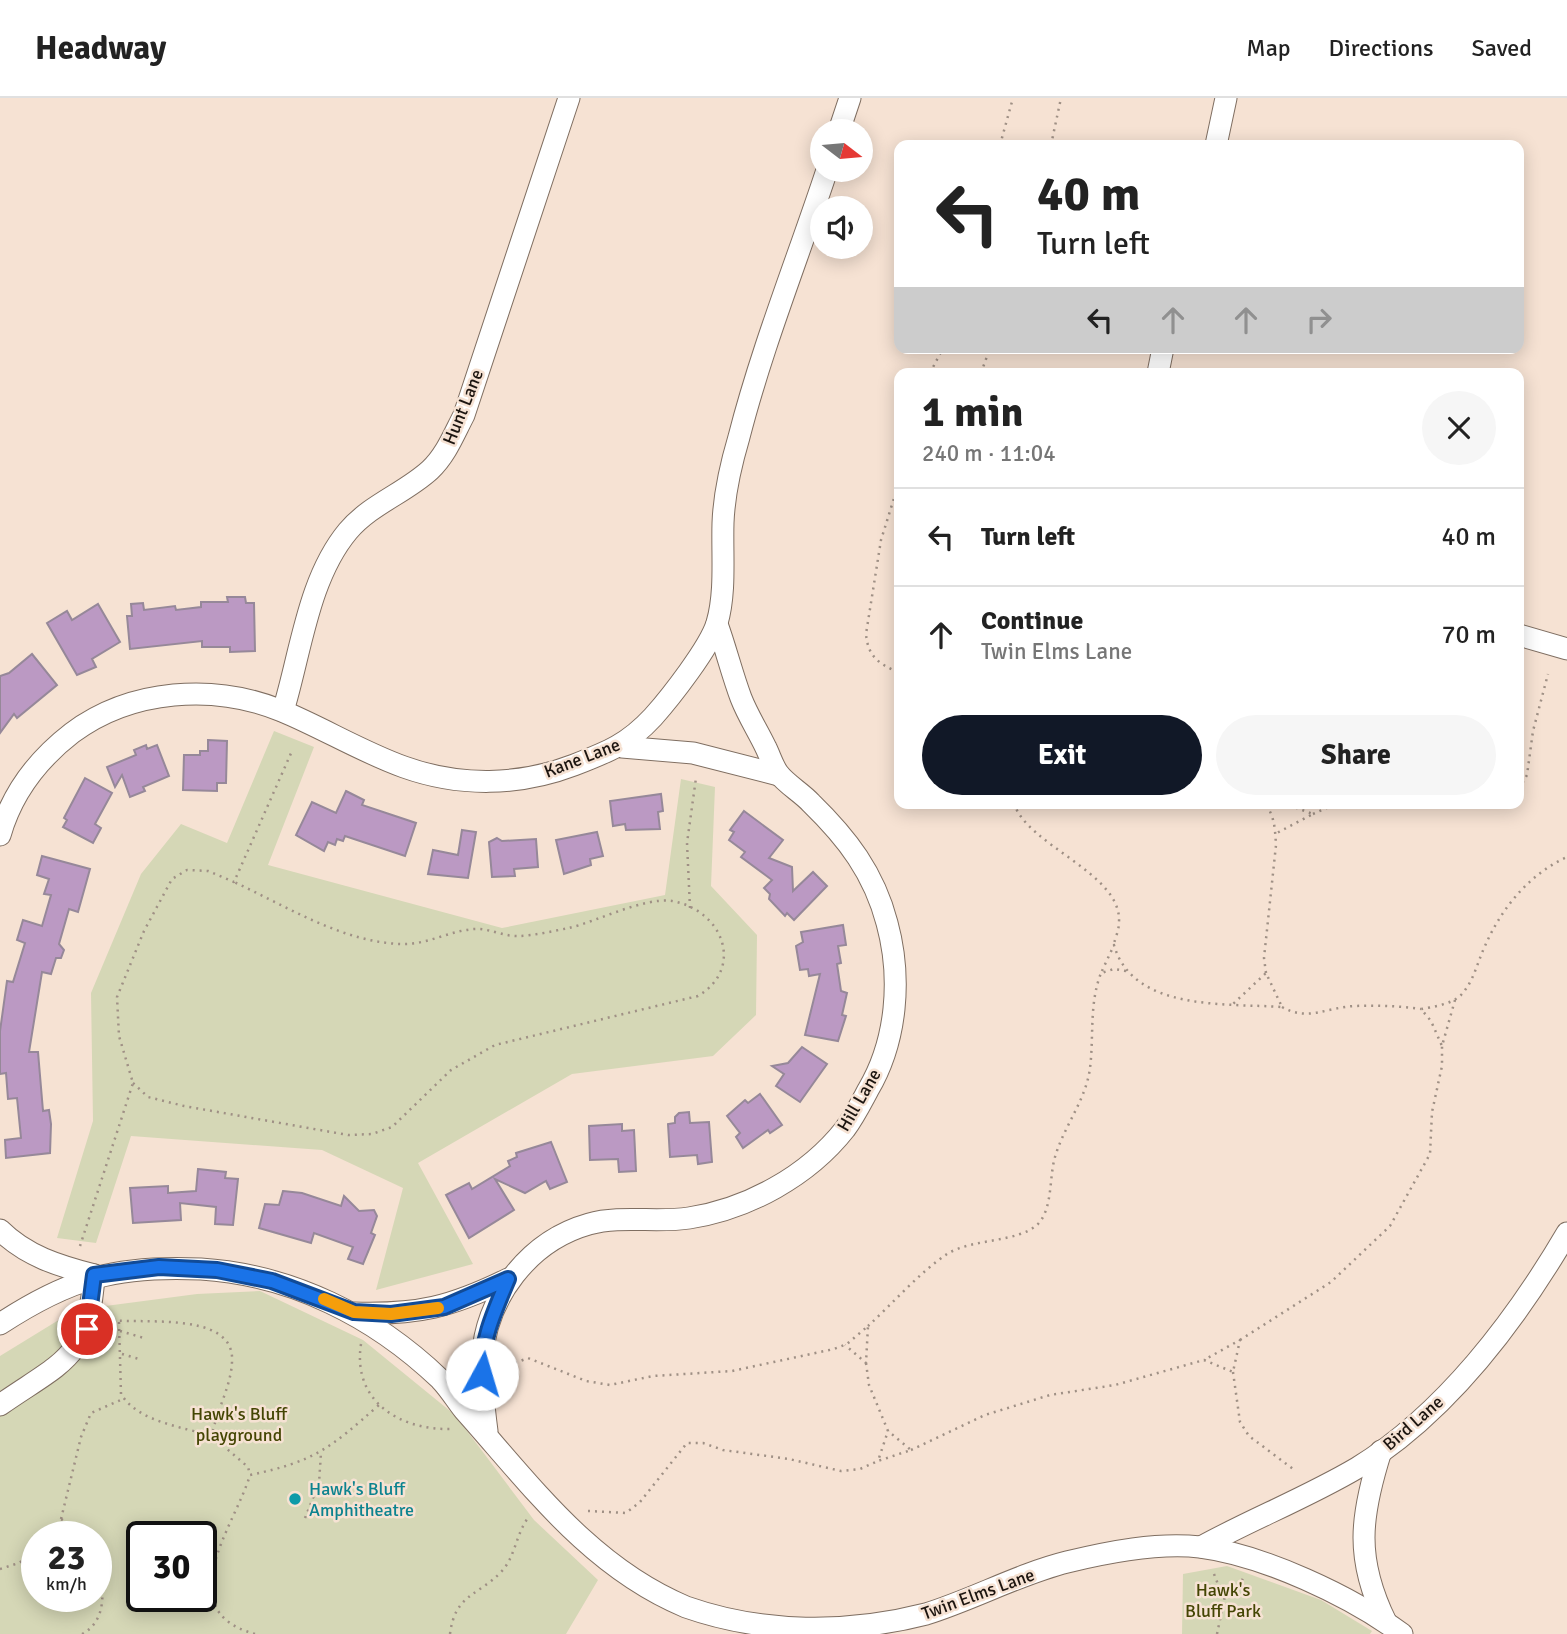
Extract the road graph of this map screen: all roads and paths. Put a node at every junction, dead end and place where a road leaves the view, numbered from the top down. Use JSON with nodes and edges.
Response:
{"nodes":[{"id":1,"x":569,"y":98,"type":"edge"},
{"id":2,"x":850,"y":98,"type":"edge"},
{"id":3,"x":1013,"y":98,"type":"edge"},
{"id":4,"x":1061,"y":98,"type":"edge"},
{"id":5,"x":1226,"y":98,"type":"edge"},
{"id":6,"x":843,"y":119,"type":"edge"},
{"id":7,"x":1001,"y":140,"type":"edge"},
{"id":8,"x":1052,"y":140,"type":"edge"},
{"id":9,"x":1217,"y":140,"type":"edge"},
{"id":10,"x":823,"y":182,"type":"edge"},
{"id":11,"x":894,"y":498,"type":"edge"},
{"id":12,"x":717,"y":624,"type":"junction"},
{"id":13,"x":1524,"y":636,"type":"edge"},
{"id":14,"x":1567,"y":649,"type":"edge"},
{"id":15,"x":894,"y":670,"type":"edge"},
{"id":16,"x":1548,"y":674,"type":"dead end"},
{"id":17,"x":283,"y":711,"type":"junction"},
{"id":18,"x":622,"y":747,"type":"junction"},
{"id":19,"x":292,"y":751,"type":"dead end"},
{"id":20,"x":779,"y":775,"type":"junction"},
{"id":21,"x":696,"y":778,"type":"dead end"},
{"id":22,"x":1524,"y":780,"type":"edge"},
{"id":23,"x":1017,"y":809,"type":"edge"},
{"id":24,"x":1268,"y":809,"type":"edge"},
{"id":25,"x":1299,"y":809,"type":"edge"},
{"id":26,"x":1324,"y":809,"type":"edge"},
{"id":27,"x":1313,"y":814,"type":"junction"},
{"id":28,"x":1275,"y":834,"type":"junction"},
{"id":29,"x":0,"y":835,"type":"edge"},
{"id":30,"x":1567,"y":857,"type":"edge"},
{"id":31,"x":234,"y":881,"type":"junction"},
{"id":32,"x":690,"y":908,"type":"junction"},
{"id":33,"x":1114,"y":944,"type":"junction"},
{"id":34,"x":1126,"y":971,"type":"junction"},
{"id":35,"x":1101,"y":973,"type":"junction"},
{"id":36,"x":1266,"y":973,"type":"junction"},
{"id":37,"x":1455,"y":1000,"type":"junction"},
{"id":38,"x":1233,"y":1004,"type":"junction"},
{"id":39,"x":1282,"y":1007,"type":"junction"},
{"id":40,"x":1421,"y":1009,"type":"junction"},
{"id":41,"x":1442,"y":1046,"type":"junction"},
{"id":42,"x":133,"y":1083,"type":"junction"},
{"id":43,"x":0,"y":1230,"type":"edge"},
{"id":44,"x":1567,"y":1233,"type":"edge"},
{"id":45,"x":80,"y":1246,"type":"dead end"},
{"id":46,"x":94,"y":1275,"type":"junction"},
{"id":47,"x":508,"y":1279,"type":"junction"},
{"id":48,"x":354,"y":1312,"type":"junction"},
{"id":49,"x":91,"y":1315,"type":"junction"},
{"id":50,"x":119,"y":1322,"type":"junction"},
{"id":51,"x":0,"y":1324,"type":"edge"},
{"id":52,"x":869,"y":1326,"type":"junction"},
{"id":53,"x":119,"y":1331,"type":"junction"},
{"id":54,"x":144,"y":1338,"type":"dead end"},
{"id":55,"x":1240,"y":1340,"type":"junction"},
{"id":56,"x":361,"y":1344,"type":"dead end"},
{"id":57,"x":845,"y":1345,"type":"junction"},
{"id":58,"x":120,"y":1353,"type":"junction"},
{"id":59,"x":139,"y":1359,"type":"dead end"},
{"id":60,"x":1204,"y":1360,"type":"junction"},
{"id":61,"x":866,"y":1363,"type":"junction"},
{"id":62,"x":502,"y":1368,"type":"dead end"},
{"id":63,"x":1233,"y":1372,"type":"junction"},
{"id":64,"x":124,"y":1399,"type":"junction"},
{"id":65,"x":0,"y":1405,"type":"edge"},
{"id":66,"x":379,"y":1405,"type":"junction"},
{"id":67,"x":453,"y":1429,"type":"dead end"},
{"id":68,"x":888,"y":1431,"type":"junction"},
{"id":69,"x":487,"y":1432,"type":"junction"},
{"id":70,"x":212,"y":1436,"type":"junction"},
{"id":71,"x":911,"y":1450,"type":"junction"},
{"id":72,"x":1381,"y":1451,"type":"junction"},
{"id":73,"x":321,"y":1453,"type":"junction"},
{"id":74,"x":878,"y":1461,"type":"junction"},
{"id":75,"x":1293,"y":1469,"type":"dead end"},
{"id":76,"x":250,"y":1475,"type":"junction"},
{"id":77,"x":587,"y":1511,"type":"dead end"},
{"id":78,"x":305,"y":1518,"type":"dead end"},
{"id":79,"x":528,"y":1518,"type":"dead end"},
{"id":80,"x":61,"y":1519,"type":"joint"},
{"id":81,"x":64,"y":1521,"type":"edge"},
{"id":82,"x":1201,"y":1547,"type":"junction"},
{"id":83,"x":21,"y":1562,"type":"edge"},
{"id":84,"x":0,"y":1569,"type":"edge"},
{"id":85,"x":1214,"y":1574,"type":"dead end"},
{"id":86,"x":1243,"y":1578,"type":"dead end"},
{"id":87,"x":1226,"y":1591,"type":"junction"},
{"id":88,"x":99,"y":1612,"type":"edge"},
{"id":89,"x":1394,"y":1628,"type":"edge"},
{"id":90,"x":82,"y":1634,"type":"edge"},
{"id":91,"x":255,"y":1634,"type":"edge"},
{"id":92,"x":450,"y":1634,"type":"edge"},
{"id":93,"x":1217,"y":1634,"type":"edge"}],
"edges":[{"from":1,"to":17,"type":"street","name":"Hunt Lane"},
{"from":2,"to":6,"type":"street"},
{"from":3,"to":7,"type":"path"},
{"from":4,"to":8,"type":"path"},
{"from":5,"to":9,"type":"street"},
{"from":10,"to":12,"type":"street","name":"Kane Lane"},
{"from":11,"to":15,"type":"path"},
{"from":12,"to":18,"type":"street","name":"Kane Lane"},
{"from":12,"to":20,"type":"street"},
{"from":13,"to":14,"type":"street"},
{"from":16,"to":22,"type":"path"},
{"from":17,"to":18,"type":"street","name":"Kane Lane"},
{"from":17,"to":29,"type":"street","name":"Kane Lane"},
{"from":18,"to":20,"type":"street"},
{"from":19,"to":31,"type":"path"},
{"from":20,"to":47,"type":"street","name":"Hill Lane"},
{"from":21,"to":32,"type":"path"},
{"from":23,"to":33,"type":"path"},
{"from":24,"to":28,"type":"path"},
{"from":25,"to":27,"type":"path"},
{"from":26,"to":27,"type":"path"},
{"from":27,"to":28,"type":"path"},
{"from":28,"to":36,"type":"path"},
{"from":30,"to":37,"type":"path"},
{"from":31,"to":32,"type":"path"},
{"from":31,"to":42,"type":"path"},
{"from":32,"to":42,"type":"path"},
{"from":33,"to":34,"type":"path"},
{"from":33,"to":35,"type":"path"},
{"from":34,"to":35,"type":"path"},
{"from":34,"to":38,"type":"path"},
{"from":35,"to":52,"type":"path"},
{"from":36,"to":38,"type":"path"},
{"from":36,"to":39,"type":"path"},
{"from":37,"to":40,"type":"path"},
{"from":37,"to":41,"type":"path"},
{"from":38,"to":39,"type":"path"},
{"from":39,"to":40,"type":"path"},
{"from":40,"to":41,"type":"path"},
{"from":41,"to":55,"type":"path"},
{"from":42,"to":45,"type":"path"},
{"from":43,"to":46,"type":"street"},
{"from":44,"to":72,"type":"street","name":"Bird Lane"},
{"from":46,"to":48,"type":"street","name":"Twin Elms Lane"},
{"from":46,"to":49,"type":"street"},
{"from":46,"to":51,"type":"street","name":"Twin Elms Lane"},
{"from":47,"to":48,"type":"street"},
{"from":47,"to":69,"type":"street"},
{"from":48,"to":69,"type":"street","name":"Twin Elms Lane"},
{"from":49,"to":50,"type":"path"},
{"from":49,"to":65,"type":"street"},
{"from":50,"to":53,"type":"path"},
{"from":50,"to":70,"type":"path"},
{"from":52,"to":57,"type":"path"},
{"from":52,"to":61,"type":"path"},
{"from":53,"to":54,"type":"path"},
{"from":53,"to":58,"type":"path"},
{"from":55,"to":60,"type":"path"},
{"from":55,"to":63,"type":"path"},
{"from":56,"to":66,"type":"path"},
{"from":57,"to":61,"type":"path"},
{"from":57,"to":62,"type":"path"},
{"from":58,"to":59,"type":"path"},
{"from":58,"to":64,"type":"path"},
{"from":60,"to":63,"type":"path"},
{"from":60,"to":71,"type":"path"},
{"from":61,"to":68,"type":"path"},
{"from":63,"to":75,"type":"path"},
{"from":64,"to":70,"type":"path"},
{"from":64,"to":80,"type":"path"},
{"from":66,"to":67,"type":"path"},
{"from":66,"to":73,"type":"path"},
{"from":68,"to":71,"type":"path"},
{"from":68,"to":74,"type":"path"},
{"from":69,"to":82,"type":"street","name":"Twin Elms Lane"},
{"from":70,"to":76,"type":"path"},
{"from":71,"to":74,"type":"path"},
{"from":72,"to":82,"type":"street","name":"Bird Lane"},
{"from":72,"to":89,"type":"street"},
{"from":73,"to":76,"type":"path"},
{"from":73,"to":78,"type":"path"},
{"from":74,"to":77,"type":"path"},
{"from":76,"to":91,"type":"path"},
{"from":79,"to":92,"type":"path"},
{"from":80,"to":81,"type":"path"},
{"from":82,"to":89,"type":"street","name":"Twin Elms Lane"},
{"from":83,"to":84,"type":"path"},
{"from":85,"to":87,"type":"path"},
{"from":86,"to":87,"type":"path"},
{"from":87,"to":93,"type":"path"},
{"from":88,"to":90,"type":"path"}]}
